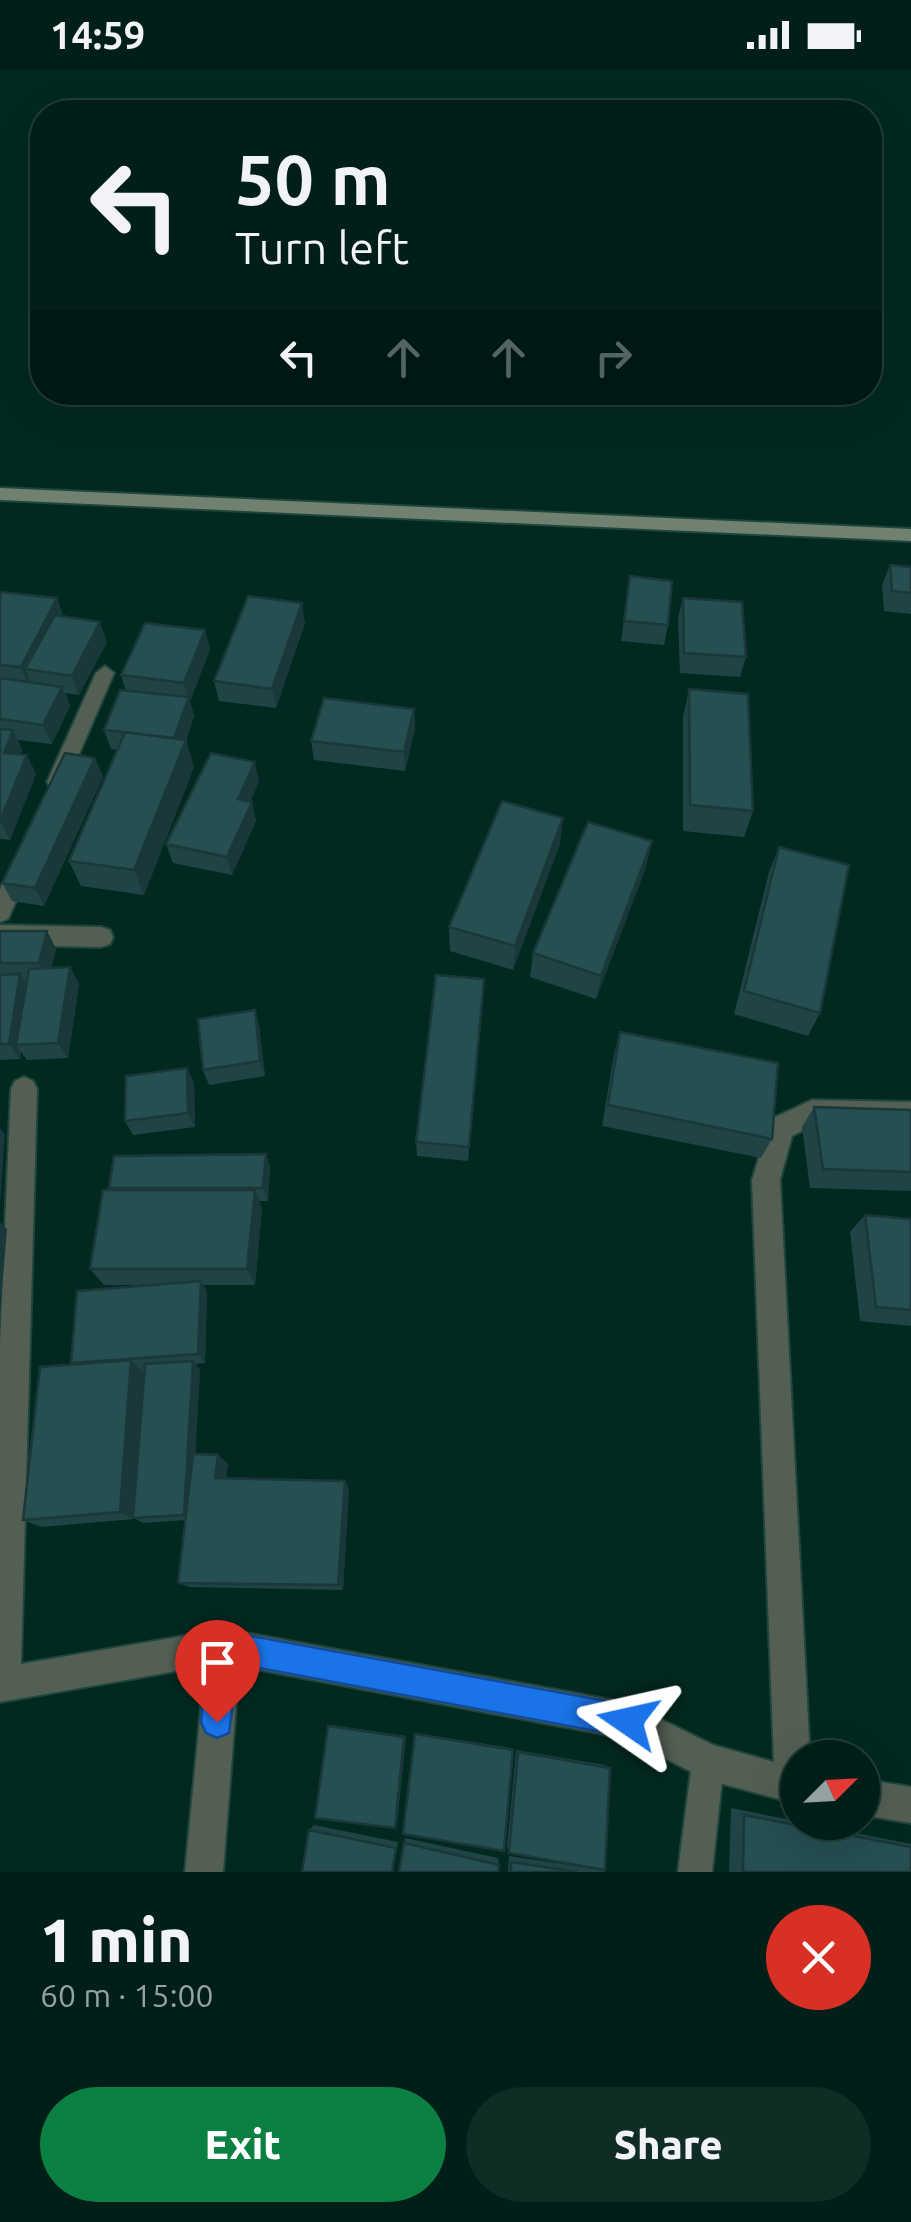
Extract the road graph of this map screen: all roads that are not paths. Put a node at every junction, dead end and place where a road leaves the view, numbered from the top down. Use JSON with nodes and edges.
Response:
{"nodes":[{"id":1,"x":0,"y":494,"type":"edge"},
{"id":2,"x":911,"y":534,"type":"edge"},
{"id":3,"x":104,"y":674,"type":"dead end"},
{"id":4,"x":45,"y":810,"type":"edge"},
{"id":5,"x":30,"y":845,"type":"edge"},
{"id":6,"x":0,"y":913,"type":"edge"},
{"id":7,"x":0,"y":935,"type":"edge"},
{"id":8,"x":101,"y":936,"type":"dead end"},
{"id":9,"x":24,"y":1088,"type":"dead end"},
{"id":10,"x":911,"y":1114,"type":"edge"},
{"id":11,"x":224,"y":1646,"type":"junction"},
{"id":12,"x":1,"y":1685,"type":"edge"},
{"id":13,"x":793,"y":1740,"type":"edge"},
{"id":14,"x":708,"y":1762,"type":"junction"},
{"id":15,"x":780,"y":1782,"type":"edge"},
{"id":16,"x":880,"y":1800,"type":"edge"},
{"id":17,"x":911,"y":1805,"type":"edge"},
{"id":18,"x":204,"y":1872,"type":"edge"},
{"id":19,"x":696,"y":1872,"type":"edge"}],
"edges":[{"from":1,"to":2,"type":"street"},
{"from":3,"to":4,"type":"lane"},
{"from":5,"to":6,"type":"lane"},
{"from":7,"to":8,"type":"street"},
{"from":9,"to":12,"type":"street"},
{"from":10,"to":13,"type":"street"},
{"from":11,"to":12,"type":"street"},
{"from":11,"to":14,"type":"street"},
{"from":11,"to":18,"type":"street"},
{"from":14,"to":15,"type":"street"},
{"from":14,"to":19,"type":"lane"},
{"from":16,"to":17,"type":"street"}]}
